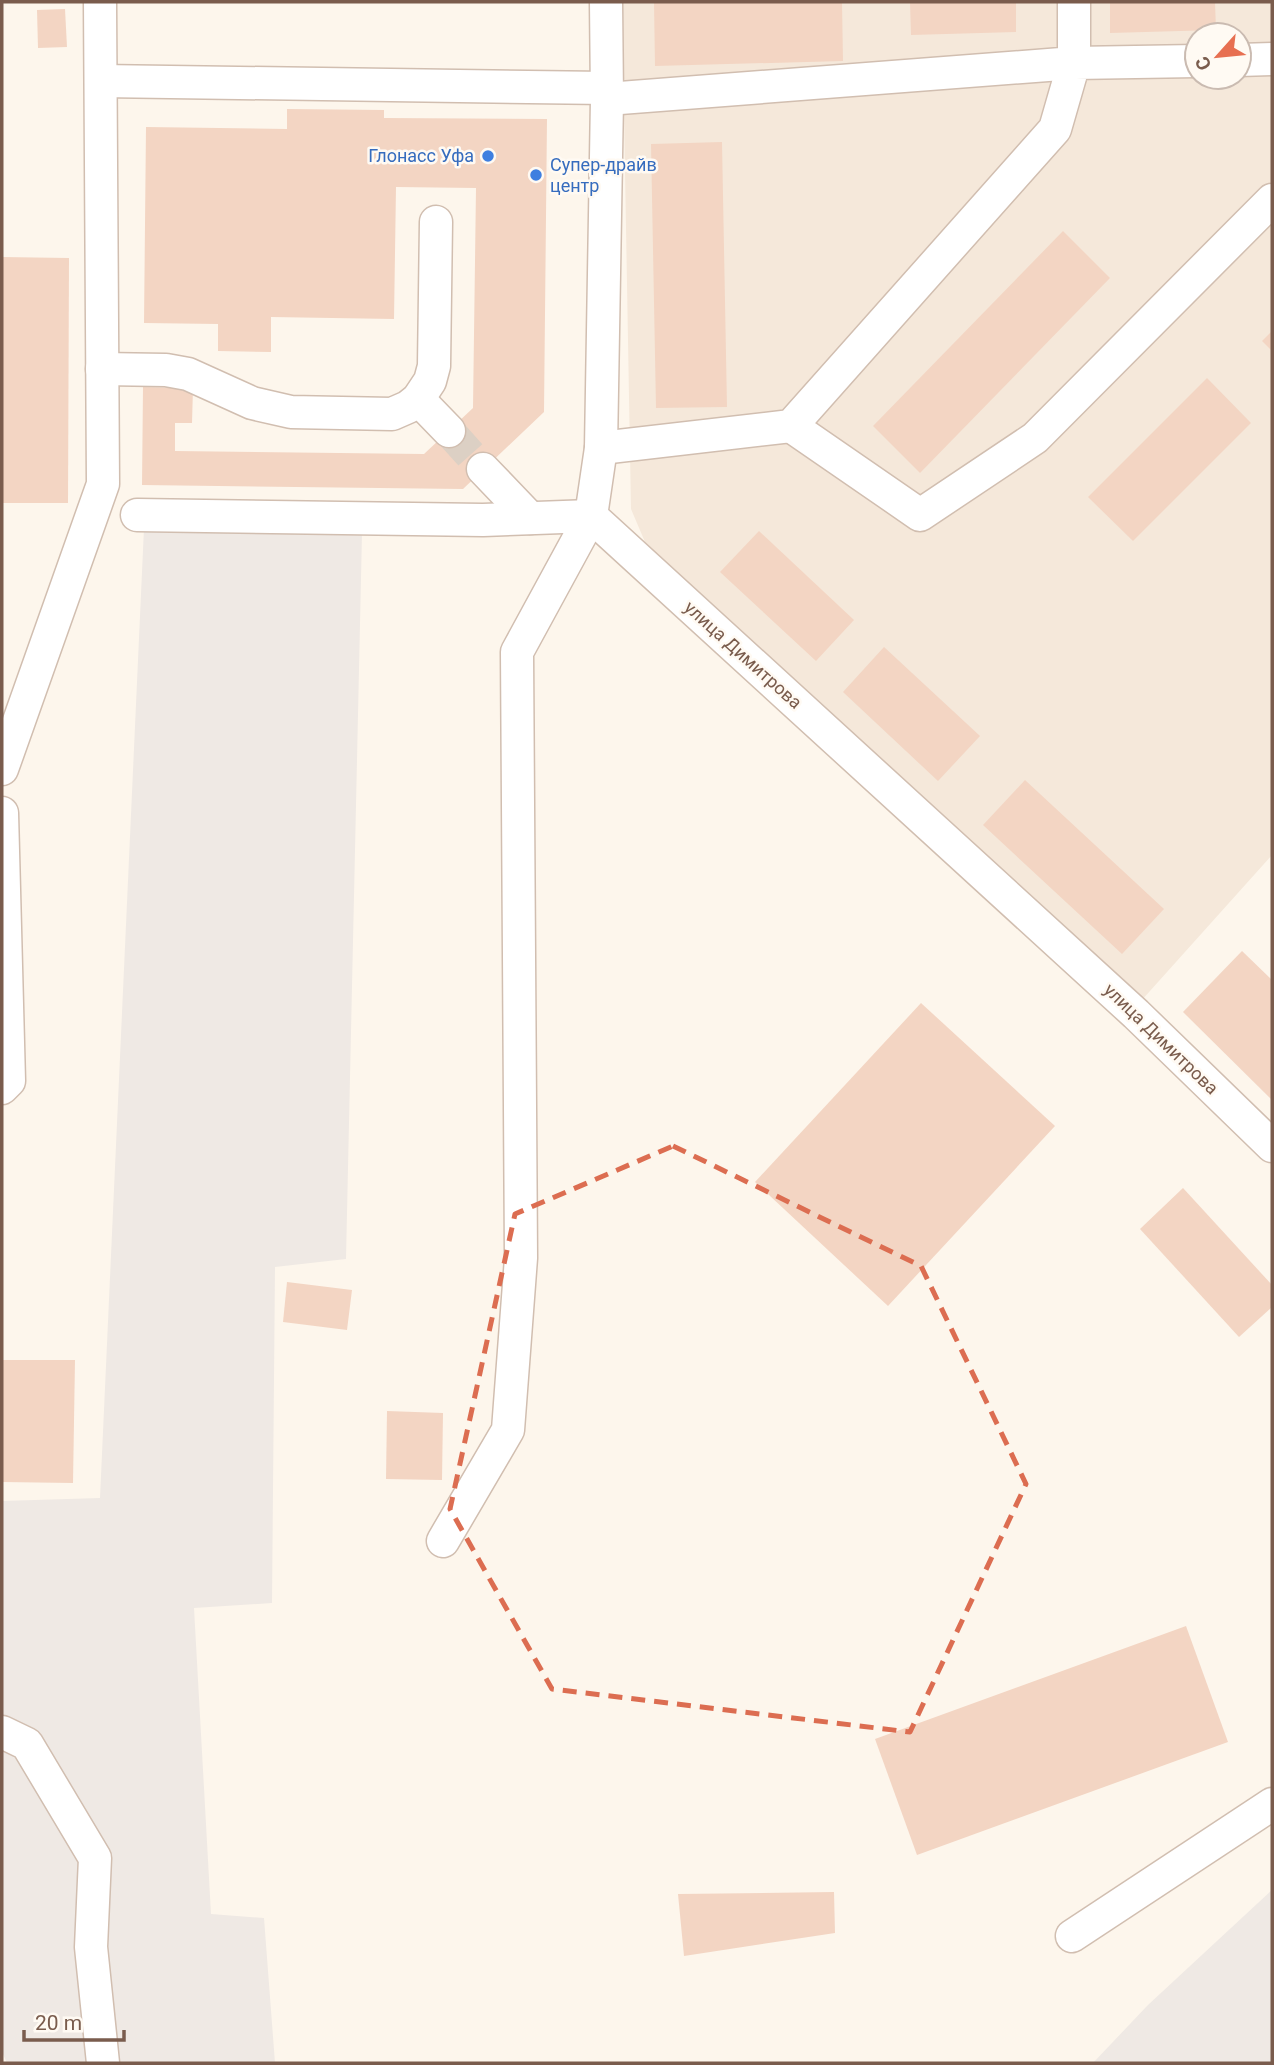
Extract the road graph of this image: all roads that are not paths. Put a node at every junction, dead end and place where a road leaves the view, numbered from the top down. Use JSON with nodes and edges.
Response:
{"nodes":[{"id":1,"x":100,"y":2,"type":"edge"},
{"id":2,"x":606,"y":2,"type":"edge"},
{"id":3,"x":1074,"y":2,"type":"edge"},
{"id":4,"x":1272,"y":59,"type":"edge"},
{"id":5,"x":1253,"y":60,"type":"edge"},
{"id":6,"x":1183,"y":61,"type":"edge"},
{"id":7,"x":1074,"y":64,"type":"junction"},
{"id":8,"x":101,"y":81,"type":"junction"},
{"id":9,"x":607,"y":94,"type":"junction"},
{"id":10,"x":1272,"y":200,"type":"edge"},
{"id":11,"x":436,"y":222,"type":"dead end"},
{"id":12,"x":102,"y":369,"type":"junction"},
{"id":13,"x":418,"y":399,"type":"junction"},
{"id":14,"x":791,"y":426,"type":"junction"},
{"id":15,"x":449,"y":431,"type":"tunnel mouth"},
{"id":16,"x":601,"y":448,"type":"junction"},
{"id":17,"x":484,"y":469,"type":"tunnel mouth"},
{"id":18,"x":137,"y":515,"type":"dead end"},
{"id":19,"x":591,"y":516,"type":"junction"},
{"id":20,"x":530,"y":518,"type":"junction"},
{"id":21,"x":2,"y":769,"type":"edge"},
{"id":22,"x":2,"y":813,"type":"edge"},
{"id":23,"x":2,"y":1088,"type":"edge"},
{"id":24,"x":1272,"y":1146,"type":"edge"},
{"id":25,"x":443,"y":1542,"type":"dead end"},
{"id":26,"x":2,"y":1732,"type":"edge"},
{"id":27,"x":1272,"y":1804,"type":"edge"},
{"id":28,"x":1072,"y":1936,"type":"dead end"},
{"id":29,"x":103,"y":2063,"type":"edge"}],
"edges":[{"from":1,"to":8,"type":"street"},
{"from":2,"to":9,"type":"street"},
{"from":3,"to":7,"type":"street"},
{"from":4,"to":5,"type":"street"},
{"from":6,"to":7,"type":"street"},
{"from":7,"to":9,"type":"street"},
{"from":7,"to":14,"type":"street"},
{"from":8,"to":9,"type":"street"},
{"from":8,"to":12,"type":"street"},
{"from":9,"to":16,"type":"street"},
{"from":10,"to":14,"type":"street"},
{"from":11,"to":13,"type":"street"},
{"from":12,"to":13,"type":"street"},
{"from":12,"to":21,"type":"street"},
{"from":13,"to":15,"type":"street"},
{"from":14,"to":16,"type":"street"},
{"from":16,"to":19,"type":"street"},
{"from":17,"to":20,"type":"street"},
{"from":18,"to":20,"type":"street"},
{"from":19,"to":20,"type":"street"},
{"from":19,"to":24,"type":"street","name":"улица Димитрова"},
{"from":19,"to":25,"type":"street"},
{"from":22,"to":23,"type":"street"},
{"from":26,"to":29,"type":"street"},
{"from":27,"to":28,"type":"street"}]}
